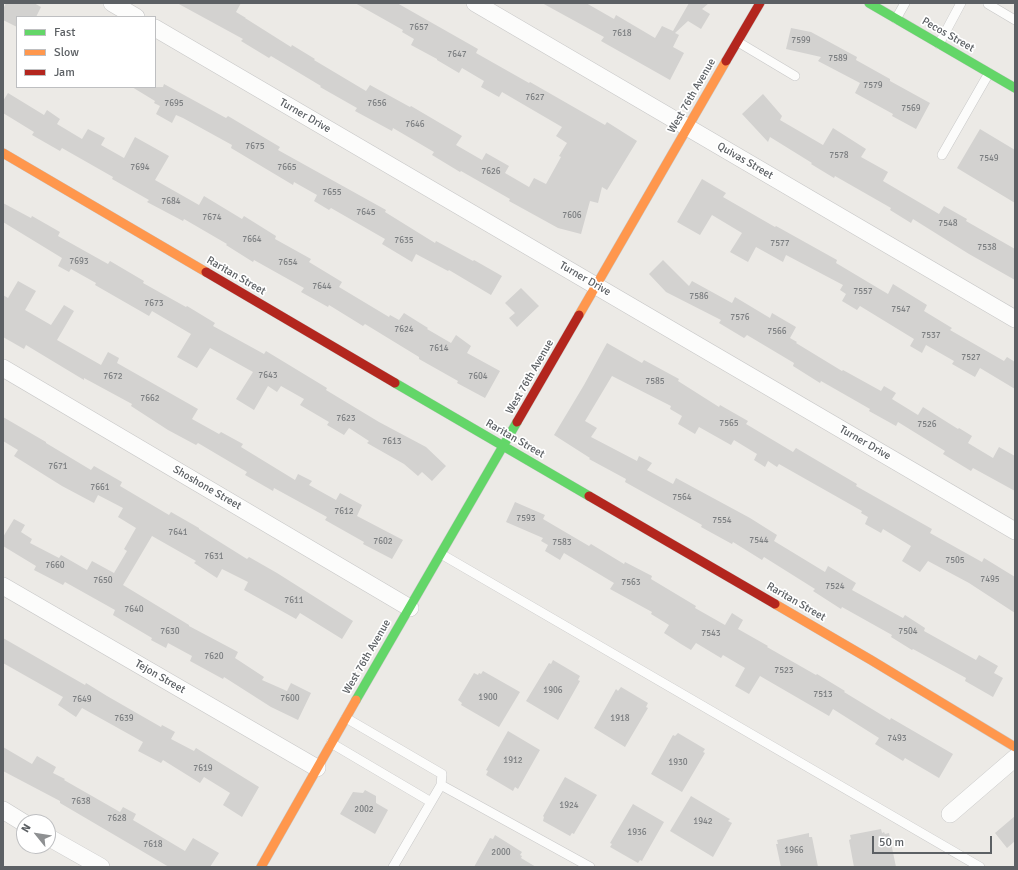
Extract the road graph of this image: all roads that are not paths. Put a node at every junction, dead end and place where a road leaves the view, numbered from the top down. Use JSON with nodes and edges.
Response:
{"nodes":[{"id":1,"x":112,"y":3,"type":"edge"},
{"id":2,"x":475,"y":3,"type":"edge"},
{"id":3,"x":760,"y":3,"type":"edge"},
{"id":4,"x":905,"y":3,"type":"edge"},
{"id":5,"x":961,"y":3,"type":"edge"},
{"id":6,"x":872,"y":4,"type":"edge"},
{"id":7,"x":988,"y":4,"type":"dead end"},
{"id":8,"x":134,"y":16,"type":"edge"},
{"id":9,"x":896,"y":19,"type":"junction"},
{"id":10,"x":1015,"y":20,"type":"edge"},
{"id":11,"x":156,"y":29,"type":"edge"},
{"id":12,"x":738,"y":42,"type":"junction"},
{"id":13,"x":939,"y":44,"type":"junction"},
{"id":14,"x":989,"y":73,"type":"junction"},
{"id":15,"x":795,"y":76,"type":"dead end"},
{"id":16,"x":1015,"y":88,"type":"edge"},
{"id":17,"x":688,"y":128,"type":"junction"},
{"id":18,"x":3,"y":153,"type":"edge"},
{"id":19,"x":942,"y":155,"type":"dead end"},
{"id":20,"x":596,"y":286,"type":"junction"},
{"id":21,"x":1015,"y":318,"type":"edge"},
{"id":22,"x":3,"y":368,"type":"edge"},
{"id":23,"x":503,"y":446,"type":"junction"},
{"id":24,"x":1015,"y":531,"type":"edge"},
{"id":25,"x":441,"y":554,"type":"junction"},
{"id":26,"x":3,"y":586,"type":"edge"},
{"id":27,"x":410,"y":608,"type":"junction"},
{"id":28,"x":346,"y":718,"type":"junction"},
{"id":29,"x":331,"y":743,"type":"junction"},
{"id":30,"x":1015,"y":747,"type":"edge"},
{"id":31,"x":1015,"y":758,"type":"edge"},
{"id":32,"x":317,"y":768,"type":"junction"},
{"id":33,"x":441,"y":785,"type":"junction"},
{"id":34,"x":432,"y":802,"type":"junction"},
{"id":35,"x":3,"y":810,"type":"edge"},
{"id":36,"x":950,"y":814,"type":"dead end"},
{"id":37,"x":16,"y":818,"type":"edge"},
{"id":38,"x":56,"y":841,"type":"edge"},
{"id":39,"x":101,"y":867,"type":"edge"},
{"id":40,"x":261,"y":867,"type":"edge"},
{"id":41,"x":392,"y":867,"type":"edge"},
{"id":42,"x":590,"y":867,"type":"edge"},
{"id":43,"x":980,"y":867,"type":"edge"}],
"edges":[{"from":1,"to":8,"type":"street"},
{"from":2,"to":17,"type":"street","name":"Quivas Street"},
{"from":3,"to":12,"type":"street","name":"West 76th Avenue"},
{"from":4,"to":9,"type":"lane"},
{"from":5,"to":13,"type":"lane"},
{"from":6,"to":9,"type":"street","name":"Pecos Street"},
{"from":7,"to":10,"type":"lane"},
{"from":9,"to":13,"type":"street","name":"Pecos Street"},
{"from":11,"to":20,"type":"street","name":"Turner Drive"},
{"from":12,"to":15,"type":"lane"},
{"from":12,"to":17,"type":"street","name":"West 76th Avenue"},
{"from":13,"to":14,"type":"street","name":"Pecos Street"},
{"from":14,"to":16,"type":"street","name":"Pecos Street"},
{"from":14,"to":19,"type":"lane"},
{"from":17,"to":20,"type":"street","name":"West 76th Avenue"},
{"from":17,"to":21,"type":"street","name":"Quivas Street"},
{"from":18,"to":23,"type":"street","name":"Raritan Street"},
{"from":20,"to":23,"type":"street","name":"West 76th Avenue"},
{"from":20,"to":24,"type":"street","name":"Turner Drive"},
{"from":22,"to":27,"type":"street","name":"Shoshone Street"},
{"from":23,"to":25,"type":"street","name":"West 76th Avenue"},
{"from":23,"to":30,"type":"street","name":"Raritan Street"},
{"from":25,"to":27,"type":"street","name":"West 76th Avenue"},
{"from":25,"to":43,"type":"lane"},
{"from":26,"to":32,"type":"street","name":"Tejon Street"},
{"from":27,"to":28,"type":"street","name":"West 76th Avenue"},
{"from":28,"to":29,"type":"street","name":"West 76th Avenue"},
{"from":28,"to":33,"type":"lane"},
{"from":29,"to":32,"type":"street","name":"West 76th Avenue"},
{"from":29,"to":34,"type":"lane"},
{"from":31,"to":36,"type":"street"},
{"from":32,"to":40,"type":"street","name":"West 76th Avenue"},
{"from":33,"to":34,"type":"lane"},
{"from":33,"to":42,"type":"lane"},
{"from":34,"to":41,"type":"lane"},
{"from":35,"to":37,"type":"street"},
{"from":38,"to":39,"type":"street"}]}
